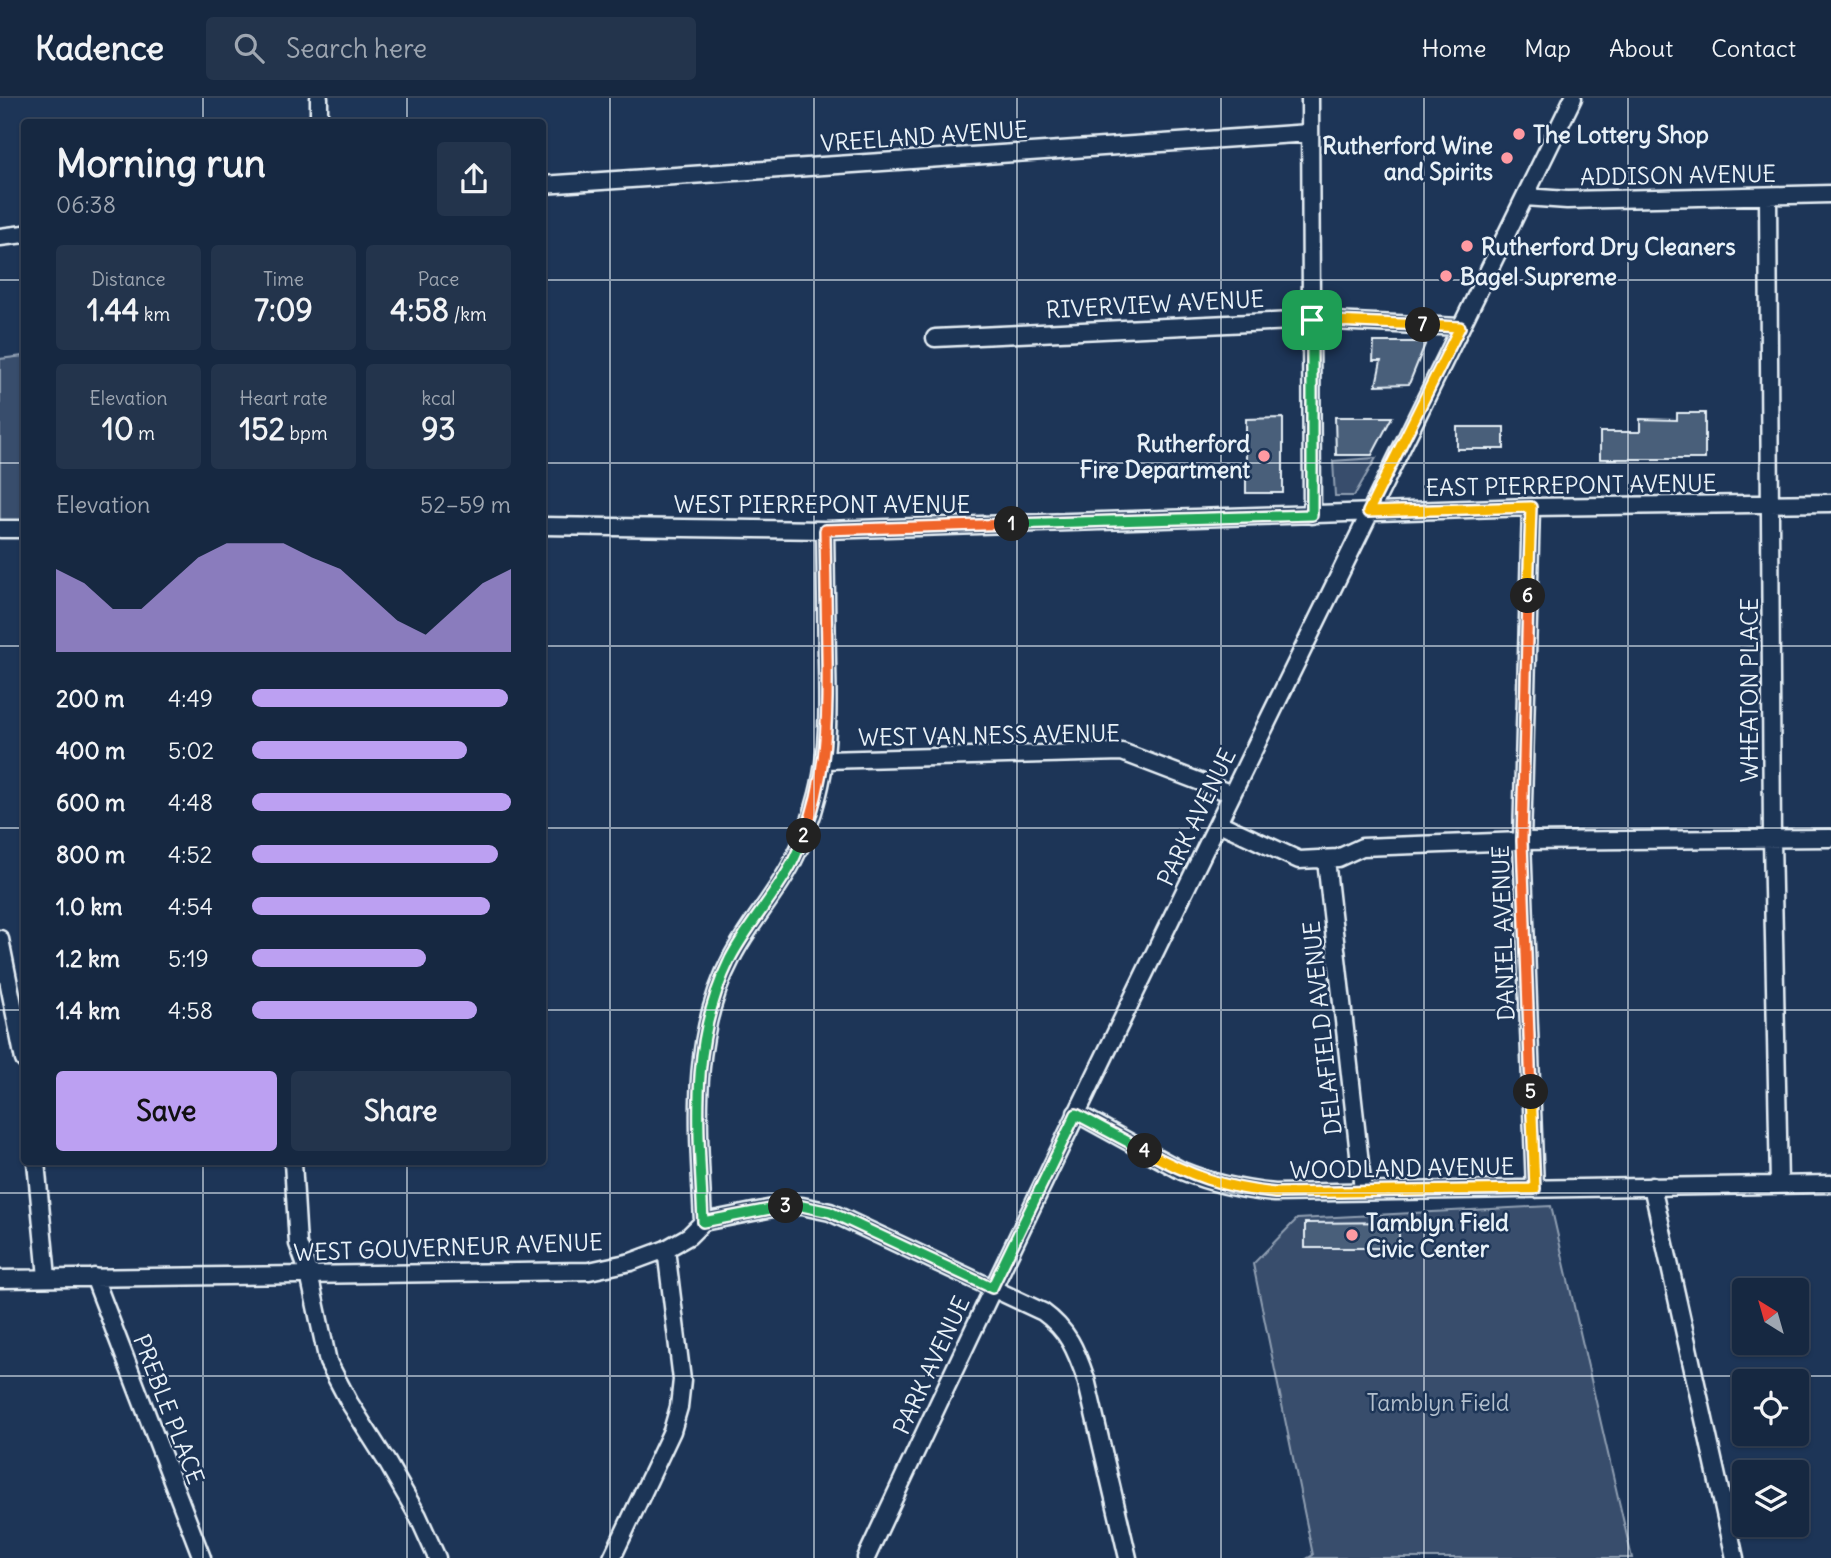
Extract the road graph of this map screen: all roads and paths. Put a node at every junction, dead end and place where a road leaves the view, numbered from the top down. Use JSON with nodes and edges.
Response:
{"nodes":[{"id":1,"x":319,"y":98,"type":"edge"},
{"id":2,"x":1310,"y":98,"type":"edge"},
{"id":3,"x":1573,"y":98,"type":"edge"},
{"id":4,"x":319,"y":119,"type":"edge"},
{"id":5,"x":1309,"y":133,"type":"junction"},
{"id":6,"x":546,"y":185,"type":"edge"},
{"id":7,"x":1831,"y":194,"type":"edge"},
{"id":8,"x":1768,"y":196,"type":"junction"},
{"id":9,"x":1525,"y":197,"type":"junction"},
{"id":10,"x":21,"y":234,"type":"edge"},
{"id":11,"x":0,"y":237,"type":"edge"},
{"id":12,"x":1312,"y":320,"type":"junction"},
{"id":13,"x":1460,"y":327,"type":"junction"},
{"id":14,"x":935,"y":338,"type":"dead end"},
{"id":15,"x":1771,"y":503,"type":"junction"},
{"id":16,"x":1831,"y":503,"type":"edge"},
{"id":17,"x":1531,"y":507,"type":"junction"},
{"id":18,"x":1368,"y":512,"type":"junction"},
{"id":19,"x":1312,"y":515,"type":"junction"},
{"id":20,"x":546,"y":526,"type":"edge"},
{"id":21,"x":0,"y":529,"type":"edge"},
{"id":22,"x":21,"y":529,"type":"edge"},
{"id":23,"x":825,"y":530,"type":"junction"},
{"id":24,"x":825,"y":760,"type":"junction"},
{"id":25,"x":1232,"y":794,"type":"junction"},
{"id":26,"x":1219,"y":823,"type":"junction"},
{"id":27,"x":1831,"y":838,"type":"edge"},
{"id":28,"x":1772,"y":839,"type":"junction"},
{"id":29,"x":1522,"y":841,"type":"junction"},
{"id":30,"x":1326,"y":860,"type":"junction"},
{"id":31,"x":0,"y":939,"type":"edge"},
{"id":32,"x":21,"y":1045,"type":"edge"},
{"id":33,"x":1076,"y":1114,"type":"junction"},
{"id":34,"x":36,"y":1165,"type":"edge"},
{"id":35,"x":293,"y":1165,"type":"edge"},
{"id":36,"x":1779,"y":1184,"type":"junction"},
{"id":37,"x":1831,"y":1184,"type":"edge"},
{"id":38,"x":1652,"y":1186,"type":"junction"},
{"id":39,"x":1535,"y":1189,"type":"junction"},
{"id":40,"x":1363,"y":1190,"type":"junction"},
{"id":41,"x":703,"y":1222,"type":"junction"},
{"id":42,"x":666,"y":1249,"type":"junction"},
{"id":43,"x":309,"y":1274,"type":"junction"},
{"id":44,"x":47,"y":1277,"type":"junction"},
{"id":45,"x":94,"y":1277,"type":"junction"},
{"id":46,"x":0,"y":1279,"type":"edge"},
{"id":47,"x":992,"y":1288,"type":"junction"},
{"id":48,"x":202,"y":1558,"type":"edge"},
{"id":49,"x":437,"y":1558,"type":"edge"},
{"id":50,"x":612,"y":1558,"type":"edge"},
{"id":51,"x":866,"y":1558,"type":"edge"},
{"id":52,"x":1128,"y":1558,"type":"edge"},
{"id":53,"x":1735,"y":1558,"type":"edge"}],
"edges":[{"from":1,"to":4,"type":"street"},
{"from":2,"to":5,"type":"street"},
{"from":3,"to":9,"type":"street","name":"PARK AVENUE"},
{"from":5,"to":6,"type":"street","name":"VREELAND AVENUE"},
{"from":5,"to":12,"type":"street"},
{"from":7,"to":8,"type":"street","name":"ADDISON AVENUE"},
{"from":8,"to":9,"type":"street","name":"ADDISON AVENUE"},
{"from":8,"to":15,"type":"street","name":"WHEATON PLACE"},
{"from":9,"to":13,"type":"street","name":"PARK AVENUE"},
{"from":10,"to":11,"type":"street"},
{"from":12,"to":13,"type":"street","name":"RIVERVIEW AVENUE"},
{"from":12,"to":14,"type":"street","name":"RIVERVIEW AVENUE"},
{"from":12,"to":19,"type":"street"},
{"from":13,"to":18,"type":"street","name":"PARK AVENUE"},
{"from":15,"to":16,"type":"street","name":"EAST PIERREPONT AVENUE"},
{"from":15,"to":17,"type":"street","name":"EAST PIERREPONT AVENUE"},
{"from":15,"to":28,"type":"street","name":"WHEATON PLACE"},
{"from":17,"to":18,"type":"street","name":"EAST PIERREPONT AVENUE"},
{"from":17,"to":29,"type":"street","name":"DANIEL AVENUE"},
{"from":18,"to":19,"type":"street","name":"EAST PIERREPONT AVENUE"},
{"from":18,"to":25,"type":"street","name":"PARK AVENUE"},
{"from":19,"to":23,"type":"street","name":"WEST PIERREPONT AVENUE"},
{"from":20,"to":23,"type":"street","name":"WEST PIERREPONT AVENUE"},
{"from":21,"to":22,"type":"street"},
{"from":23,"to":24,"type":"street"},
{"from":24,"to":25,"type":"street","name":"WEST VAN NESS AVENUE"},
{"from":24,"to":41,"type":"street"},
{"from":25,"to":26,"type":"street","name":"PARK AVENUE"},
{"from":26,"to":30,"type":"street"},
{"from":26,"to":33,"type":"street","name":"PARK AVENUE"},
{"from":27,"to":28,"type":"street"},
{"from":28,"to":29,"type":"street"},
{"from":28,"to":36,"type":"street","name":"WHEATON PLACE"},
{"from":29,"to":30,"type":"street"},
{"from":29,"to":39,"type":"street","name":"DANIEL AVENUE"},
{"from":30,"to":40,"type":"street","name":"DELAFIELD AVENUE"},
{"from":31,"to":32,"type":"street"},
{"from":33,"to":40,"type":"street","name":"WOODLAND AVENUE"},
{"from":33,"to":47,"type":"street","name":"PARK AVENUE"},
{"from":34,"to":44,"type":"street"},
{"from":35,"to":43,"type":"street"},
{"from":36,"to":37,"type":"street","name":"WOODLAND AVENUE"},
{"from":36,"to":38,"type":"street","name":"WOODLAND AVENUE"},
{"from":38,"to":39,"type":"street","name":"WOODLAND AVENUE"},
{"from":38,"to":53,"type":"street"},
{"from":39,"to":40,"type":"street","name":"WOODLAND AVENUE"},
{"from":41,"to":42,"type":"street","name":"WEST GOUVERNEUR AVENUE"},
{"from":41,"to":47,"type":"street","name":"WEST GOUVERNEUR AVENUE"},
{"from":42,"to":43,"type":"street","name":"WEST GOUVERNEUR AVENUE"},
{"from":42,"to":50,"type":"street"},
{"from":43,"to":45,"type":"street","name":"WEST GOUVERNEUR AVENUE"},
{"from":43,"to":49,"type":"street"},
{"from":44,"to":45,"type":"street","name":"WEST GOUVERNEUR AVENUE"},
{"from":44,"to":46,"type":"street","name":"WEST GOUVERNEUR AVENUE"},
{"from":45,"to":48,"type":"street","name":"PREBLE PLACE"},
{"from":47,"to":51,"type":"street","name":"PARK AVENUE"},
{"from":47,"to":52,"type":"street","name":"WEST GOUVERNEUR AVENUE"}]}
